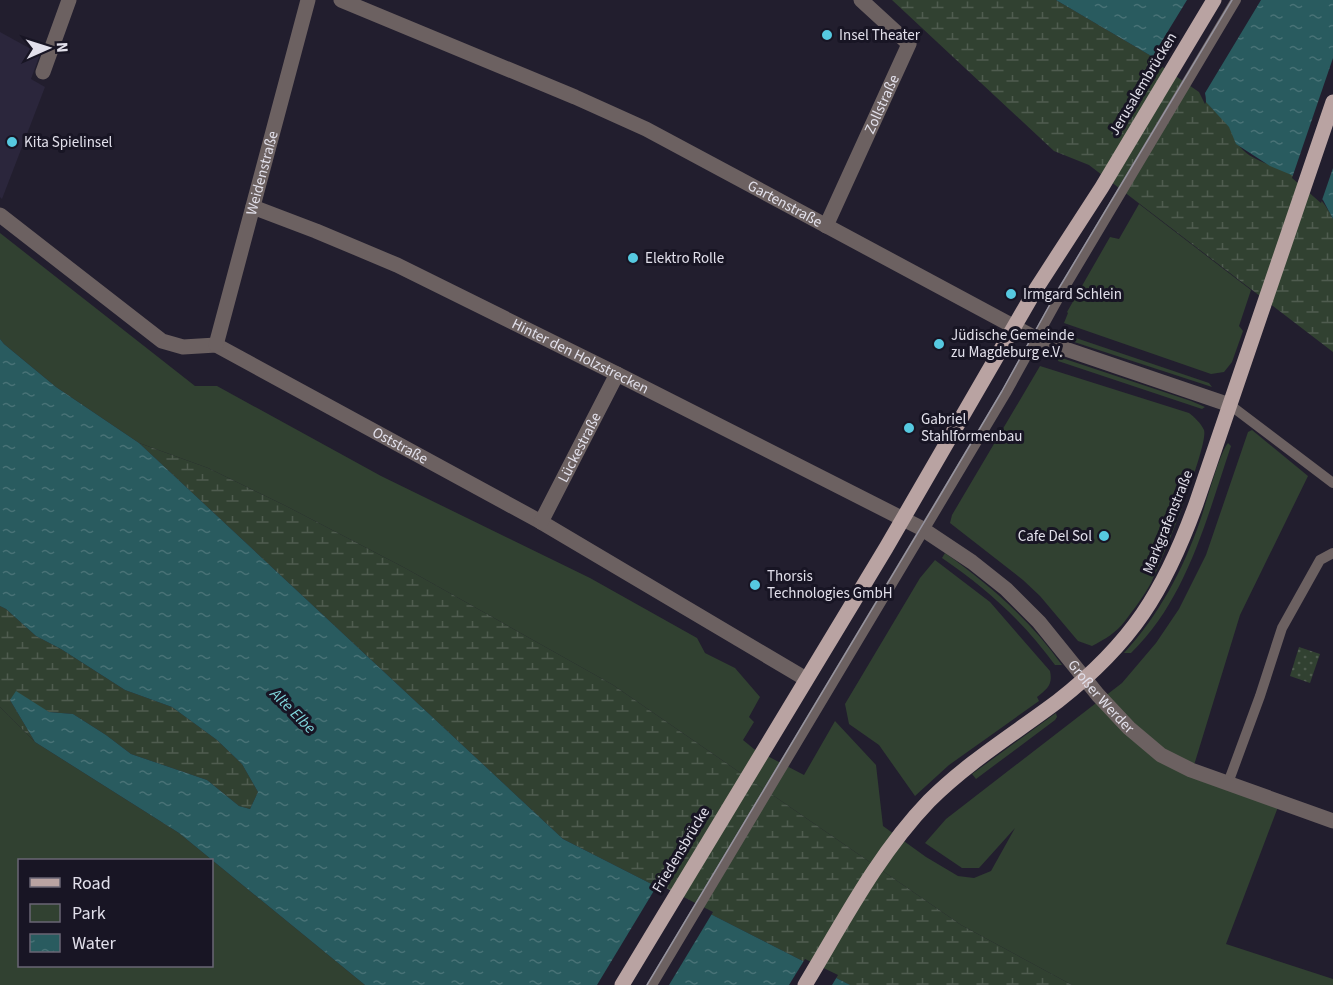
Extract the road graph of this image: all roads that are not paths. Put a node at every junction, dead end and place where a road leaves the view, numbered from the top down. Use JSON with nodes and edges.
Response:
{"nodes":[{"id":1,"x":69,"y":0,"type":"edge"},
{"id":2,"x":308,"y":0,"type":"edge"},
{"id":3,"x":341,"y":0,"type":"edge"},
{"id":4,"x":861,"y":0,"type":"edge"},
{"id":5,"x":1214,"y":0,"type":"edge"},
{"id":6,"x":1236,"y":0,"type":"edge"},
{"id":7,"x":43,"y":72,"type":"dead end"},
{"id":8,"x":1333,"y":102,"type":"edge"},
{"id":9,"x":253,"y":207,"type":"junction"},
{"id":10,"x":0,"y":215,"type":"edge"},
{"id":11,"x":826,"y":226,"type":"junction"},
{"id":12,"x":1014,"y":326,"type":"junction"},
{"id":13,"x":1036,"y":338,"type":"junction"},
{"id":14,"x":216,"y":345,"type":"junction"},
{"id":15,"x":617,"y":374,"type":"junction"},
{"id":16,"x":1230,"y":405,"type":"junction"},
{"id":17,"x":1333,"y":483,"type":"edge"},
{"id":18,"x":903,"y":518,"type":"junction"},
{"id":19,"x":541,"y":522,"type":"junction"},
{"id":20,"x":925,"y":530,"type":"junction"},
{"id":21,"x":1333,"y":553,"type":"edge"},
{"id":22,"x":1086,"y":678,"type":"junction"},
{"id":23,"x":806,"y":679,"type":"junction"},
{"id":24,"x":1228,"y":783,"type":"junction"},
{"id":25,"x":1333,"y":821,"type":"edge"},
{"id":26,"x":622,"y":985,"type":"edge"},
{"id":27,"x":652,"y":985,"type":"edge"},
{"id":28,"x":805,"y":985,"type":"edge"}],
"edges":[{"from":1,"to":7,"type":"street"},
{"from":2,"to":9,"type":"street","name":"Weidenstraße"},
{"from":3,"to":11,"type":"street","name":"Gartenstraße"},
{"from":4,"to":11,"type":"street","name":"Zollstraße"},
{"from":5,"to":12,"type":"main road","name":"Jerusalembrücken"},
{"from":6,"to":13,"type":"lane"},
{"from":8,"to":16,"type":"main road","name":"Markgrafenstraße"},
{"from":9,"to":14,"type":"street","name":"Weidenstraße"},
{"from":9,"to":15,"type":"street","name":"Hinter den Holzstrecken"},
{"from":10,"to":14,"type":"street"},
{"from":11,"to":12,"type":"street","name":"Gartenstraße"},
{"from":12,"to":13,"type":"street","name":"Gartenstraße"},
{"from":12,"to":18,"type":"main road"},
{"from":13,"to":16,"type":"street","name":"Gartenstraße"},
{"from":13,"to":20,"type":"lane"},
{"from":14,"to":19,"type":"street","name":"Oststraße"},
{"from":15,"to":18,"type":"street","name":"Hinter den Holzstrecken"},
{"from":15,"to":19,"type":"street","name":"Lückestraße"},
{"from":16,"to":17,"type":"lane"},
{"from":16,"to":22,"type":"main road","name":"Markgrafenstraße"},
{"from":18,"to":20,"type":"street","name":"Großer Werder"},
{"from":18,"to":23,"type":"main road","name":"Friedensbrücke"},
{"from":19,"to":23,"type":"street","name":"Oststraße"},
{"from":20,"to":22,"type":"street","name":"Großer Werder"},
{"from":20,"to":27,"type":"lane"},
{"from":21,"to":24,"type":"lane"},
{"from":22,"to":24,"type":"street","name":"Großer Werder"},
{"from":22,"to":28,"type":"main road","name":"Markgrafenstraße"},
{"from":23,"to":26,"type":"main road","name":"Friedensbrücke"},
{"from":24,"to":25,"type":"street","name":"Großer Werder"}]}
